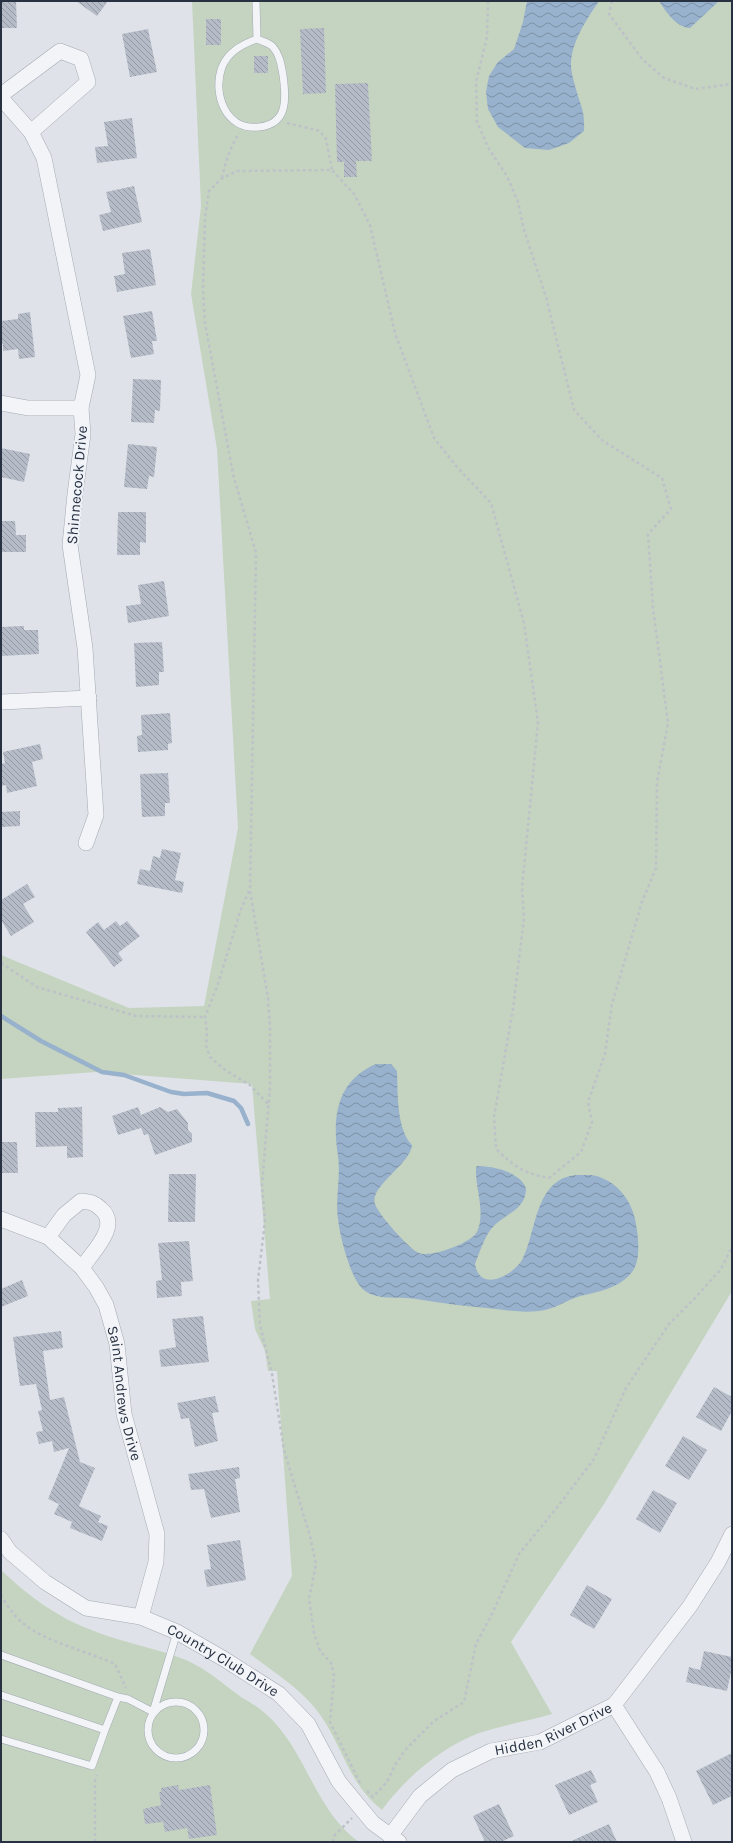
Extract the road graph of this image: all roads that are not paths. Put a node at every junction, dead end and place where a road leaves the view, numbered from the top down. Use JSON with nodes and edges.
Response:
{"nodes":[{"id":1,"x":256,"y":1,"type":"edge"},
{"id":2,"x":256,"y":39,"type":"junction"},
{"id":3,"x":1,"y":95,"type":"edge"},
{"id":4,"x":1,"y":98,"type":"edge"},
{"id":5,"x":31,"y":132,"type":"junction"},
{"id":6,"x":1,"y":403,"type":"edge"},
{"id":7,"x":82,"y":408,"type":"junction"},
{"id":8,"x":89,"y":698,"type":"junction"},
{"id":9,"x":1,"y":702,"type":"edge"},
{"id":10,"x":86,"y":843,"type":"dead end"},
{"id":11,"x":1,"y":1219,"type":"edge"},
{"id":12,"x":48,"y":1237,"type":"junction"},
{"id":13,"x":82,"y":1268,"type":"junction"},
{"id":14,"x":732,"y":1534,"type":"edge"},
{"id":15,"x":1,"y":1539,"type":"edge"},
{"id":16,"x":141,"y":1617,"type":"junction"},
{"id":17,"x":177,"y":1632,"type":"junction"},
{"id":18,"x":1,"y":1656,"type":"edge"},
{"id":19,"x":1,"y":1695,"type":"edge"},
{"id":20,"x":120,"y":1697,"type":"junction"},
{"id":21,"x":614,"y":1705,"type":"junction"},
{"id":22,"x":153,"y":1712,"type":"junction"},
{"id":23,"x":105,"y":1730,"type":"junction"},
{"id":24,"x":1,"y":1739,"type":"edge"},
{"id":25,"x":395,"y":1839,"type":"edge"},
{"id":26,"x":684,"y":1842,"type":"edge"}],
"edges":[{"from":1,"to":2,"type":"lane"},
{"from":2,"to":2,"type":"lane"},
{"from":3,"to":5,"type":"street"},
{"from":4,"to":5,"type":"street","name":"Shinnecock Drive"},
{"from":5,"to":7,"type":"street","name":"Shinnecock Drive"},
{"from":6,"to":7,"type":"street"},
{"from":7,"to":8,"type":"street","name":"Shinnecock Drive"},
{"from":8,"to":9,"type":"street"},
{"from":8,"to":10,"type":"street","name":"Shinnecock Drive"},
{"from":11,"to":12,"type":"street","name":"Saint Andrews Drive"},
{"from":12,"to":13,"type":"street","name":"Saint Andrews Drive"},
{"from":12,"to":13,"type":"street"},
{"from":13,"to":16,"type":"street","name":"Saint Andrews Drive"},
{"from":14,"to":21,"type":"street","name":"Hidden River Drive"},
{"from":15,"to":16,"type":"street","name":"Country Club Drive"},
{"from":16,"to":17,"type":"street","name":"Country Club Drive"},
{"from":17,"to":22,"type":"lane"},
{"from":17,"to":25,"type":"street","name":"Country Club Drive"},
{"from":18,"to":20,"type":"lane"},
{"from":19,"to":23,"type":"lane"},
{"from":20,"to":22,"type":"lane"},
{"from":20,"to":23,"type":"lane"},
{"from":21,"to":25,"type":"street","name":"Hidden River Drive"},
{"from":21,"to":26,"type":"street"},
{"from":22,"to":22,"type":"lane"},
{"from":23,"to":24,"type":"lane"}]}
